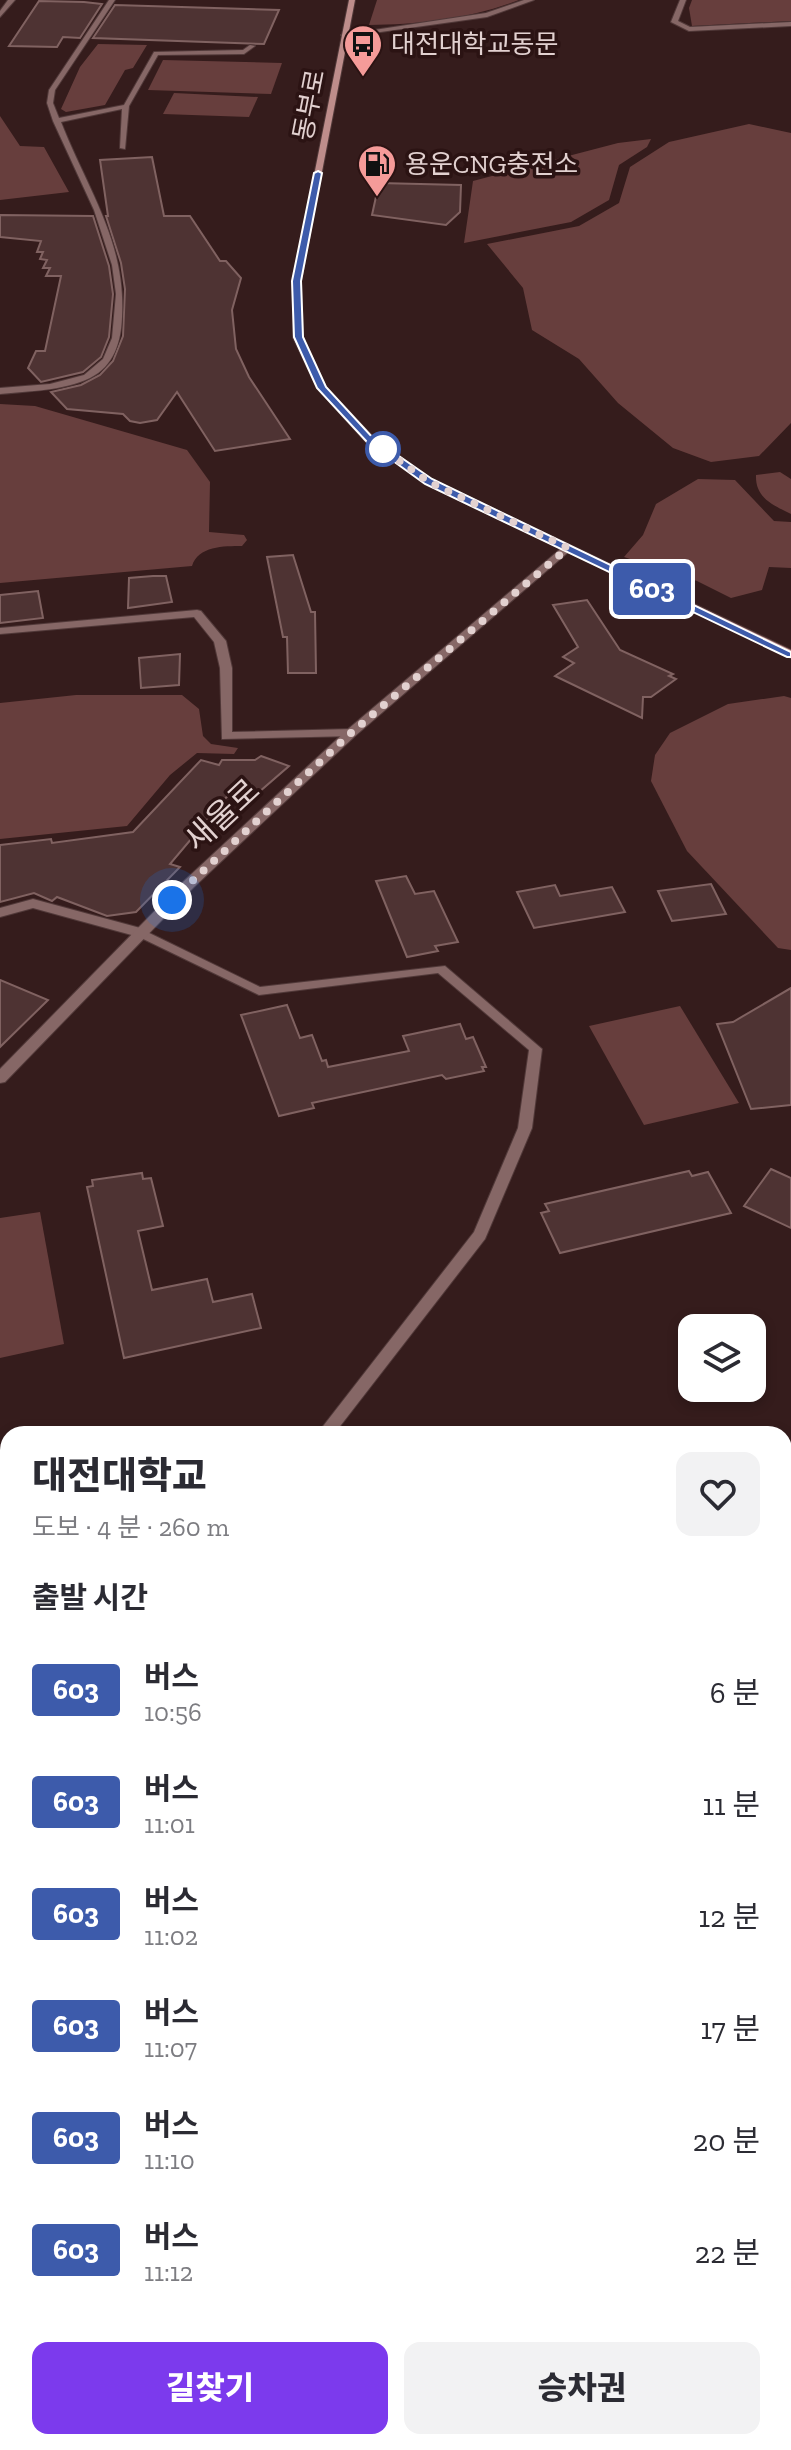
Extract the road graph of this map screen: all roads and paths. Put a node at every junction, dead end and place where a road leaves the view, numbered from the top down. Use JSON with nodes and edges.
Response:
{"nodes":[{"id":1,"x":12,"y":0,"type":"edge"},
{"id":2,"x":112,"y":0,"type":"edge"},
{"id":3,"x":352,"y":0,"type":"edge"},
{"id":4,"x":531,"y":0,"type":"edge"},
{"id":5,"x":683,"y":0,"type":"edge"},
{"id":6,"x":0,"y":15,"type":"edge"},
{"id":7,"x":791,"y":24,"type":"edge"},
{"id":8,"x":345,"y":35,"type":"junction"},
{"id":9,"x":252,"y":46,"type":"dead end"},
{"id":10,"x":126,"y":106,"type":"junction"},
{"id":11,"x":56,"y":121,"type":"junction"},
{"id":12,"x":123,"y":148,"type":"dead end"},
{"id":13,"x":0,"y":391,"type":"edge"},
{"id":14,"x":568,"y":548,"type":"junction"},
{"id":15,"x":0,"y":631,"type":"edge"},
{"id":16,"x":791,"y":654,"type":"edge"},
{"id":17,"x":351,"y":733,"type":"junction"},
{"id":18,"x":0,"y":913,"type":"edge"},
{"id":19,"x":139,"y":932,"type":"junction"},
{"id":20,"x":0,"y":1078,"type":"edge"},
{"id":21,"x":331,"y":1426,"type":"edge"}],
"edges":[{"from":1,"to":6,"type":"street"},
{"from":2,"to":11,"type":"lane"},
{"from":3,"to":8,"type":"main road","name":"동부로"},
{"from":4,"to":8,"type":"street"},
{"from":5,"to":7,"type":"street"},
{"from":8,"to":14,"type":"main road","name":"동부로"},
{"from":9,"to":10,"type":"lane"},
{"from":10,"to":11,"type":"lane"},
{"from":10,"to":12,"type":"lane"},
{"from":11,"to":13,"type":"lane"},
{"from":14,"to":16,"type":"main road","name":"동부로"},
{"from":14,"to":17,"type":"street","name":"새울로"},
{"from":15,"to":17,"type":"street","name":"새울로"},
{"from":17,"to":19,"type":"street","name":"새울로"},
{"from":18,"to":19,"type":"street"},
{"from":19,"to":20,"type":"street","name":"새울로"},
{"from":19,"to":21,"type":"lane"}]}
